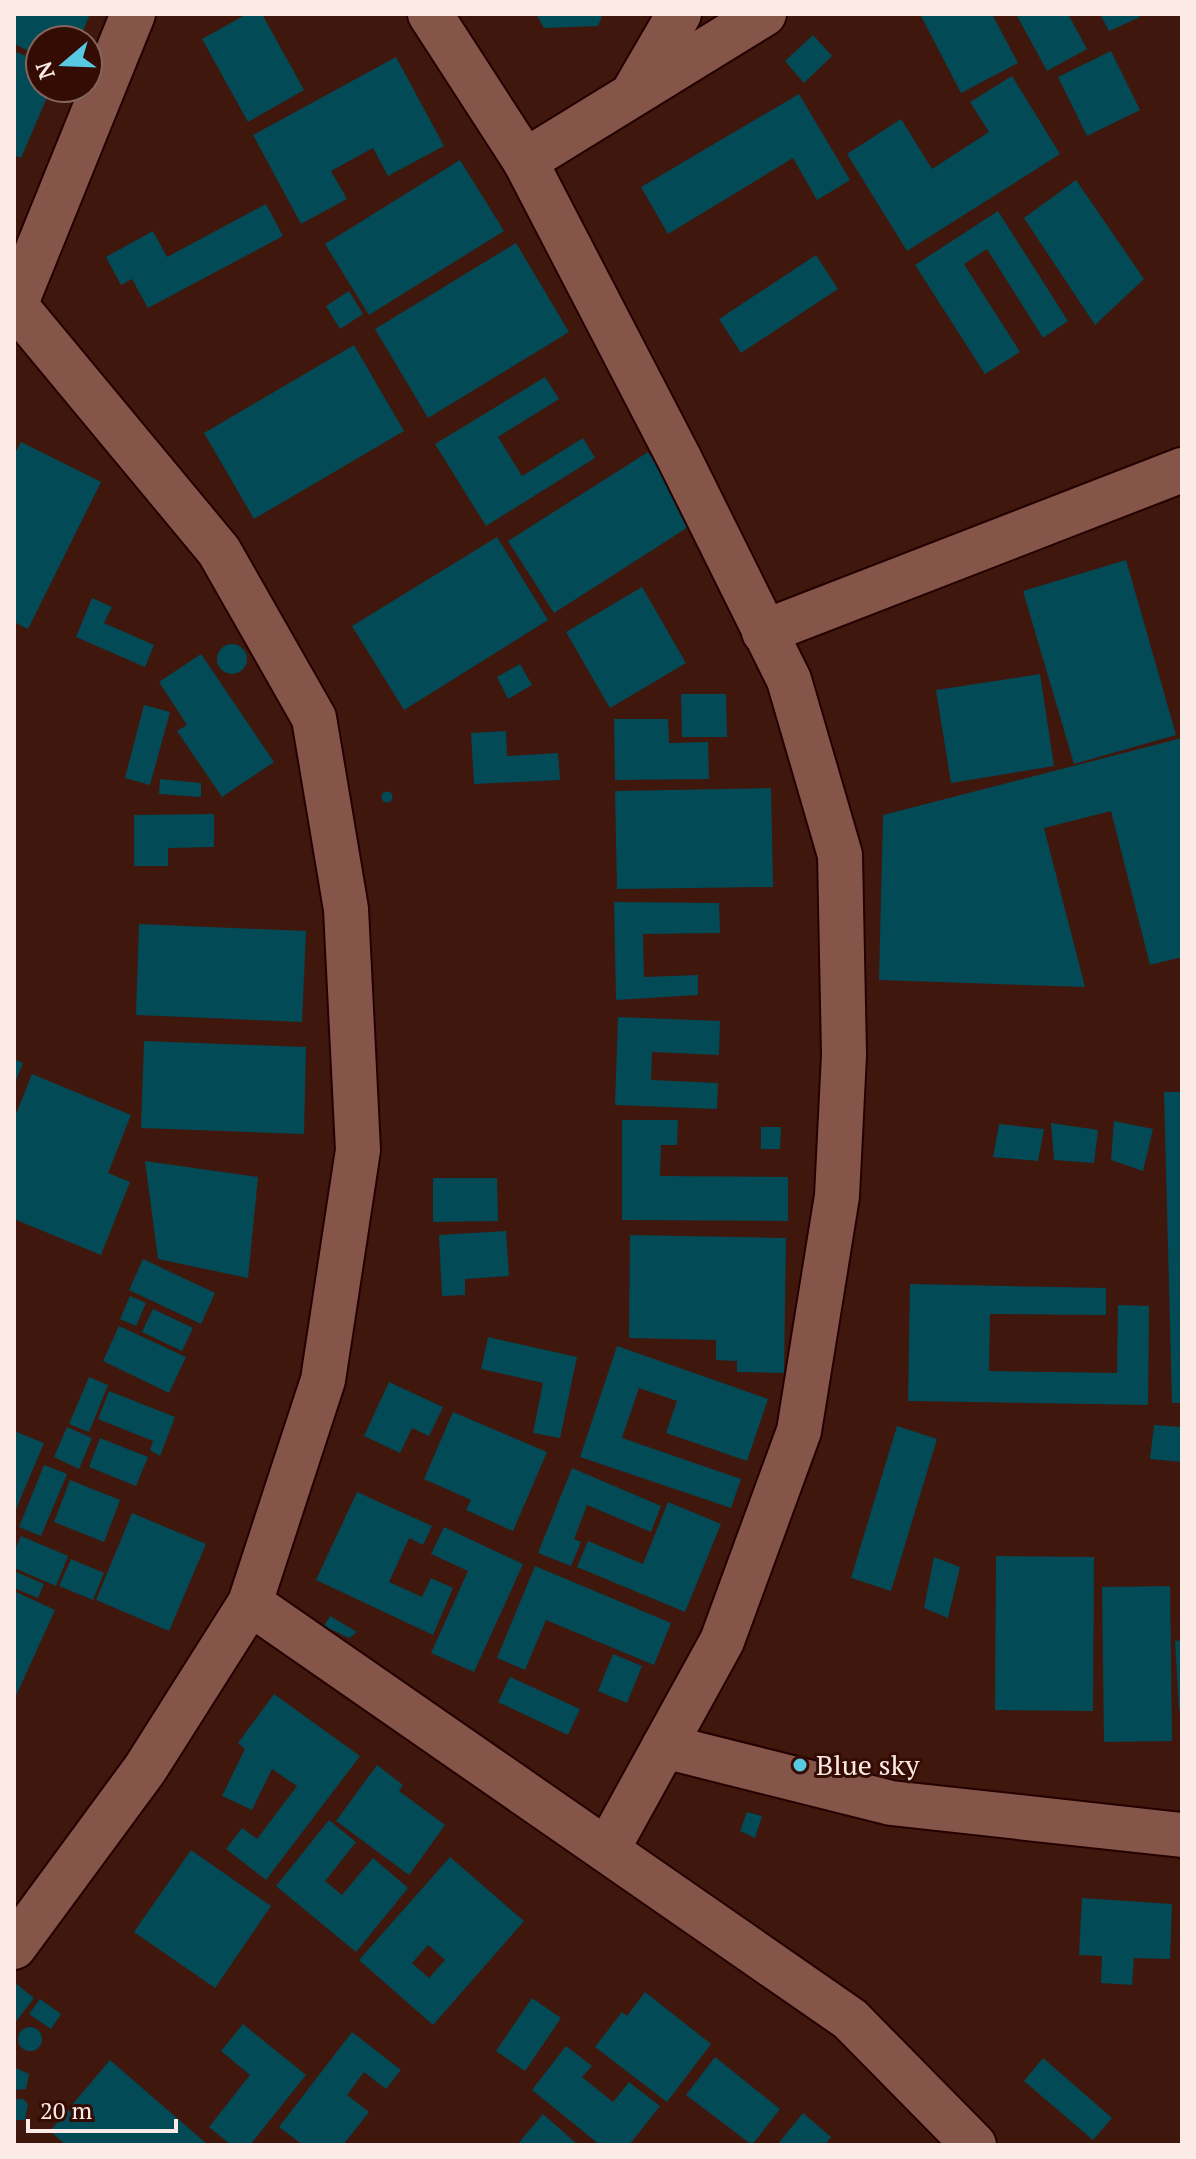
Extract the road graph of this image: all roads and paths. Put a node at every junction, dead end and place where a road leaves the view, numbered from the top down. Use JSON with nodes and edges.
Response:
{"nodes":[{"id":1,"x":133,"y":14,"type":"edge"},
{"id":2,"x":430,"y":14,"type":"edge"},
{"id":3,"x":679,"y":14,"type":"edge"},
{"id":4,"x":764,"y":14,"type":"edge"},
{"id":5,"x":633,"y":94,"type":"junction"},
{"id":6,"x":525,"y":161,"type":"junction"},
{"id":7,"x":30,"y":216,"type":"edge"},
{"id":8,"x":15,"y":306,"type":"edge"},
{"id":9,"x":1182,"y":470,"type":"edge"},
{"id":10,"x":764,"y":632,"type":"junction"},
{"id":11,"x":250,"y":1603,"type":"junction"},
{"id":12,"x":664,"y":1746,"type":"junction"},
{"id":13,"x":1182,"y":1835,"type":"edge"},
{"id":14,"x":607,"y":1850,"type":"junction"},
{"id":15,"x":14,"y":1947,"type":"edge"},
{"id":16,"x":974,"y":2145,"type":"edge"}],
"edges":[{"from":1,"to":7,"type":"street"},
{"from":2,"to":6,"type":"street"},
{"from":3,"to":5,"type":"street"},
{"from":4,"to":5,"type":"street"},
{"from":5,"to":6,"type":"street"},
{"from":6,"to":10,"type":"street"},
{"from":7,"to":8,"type":"street"},
{"from":8,"to":11,"type":"street"},
{"from":9,"to":10,"type":"street"},
{"from":10,"to":12,"type":"street"},
{"from":11,"to":14,"type":"street"},
{"from":11,"to":15,"type":"street"},
{"from":12,"to":13,"type":"street"},
{"from":12,"to":14,"type":"street"},
{"from":14,"to":16,"type":"street"}]}
